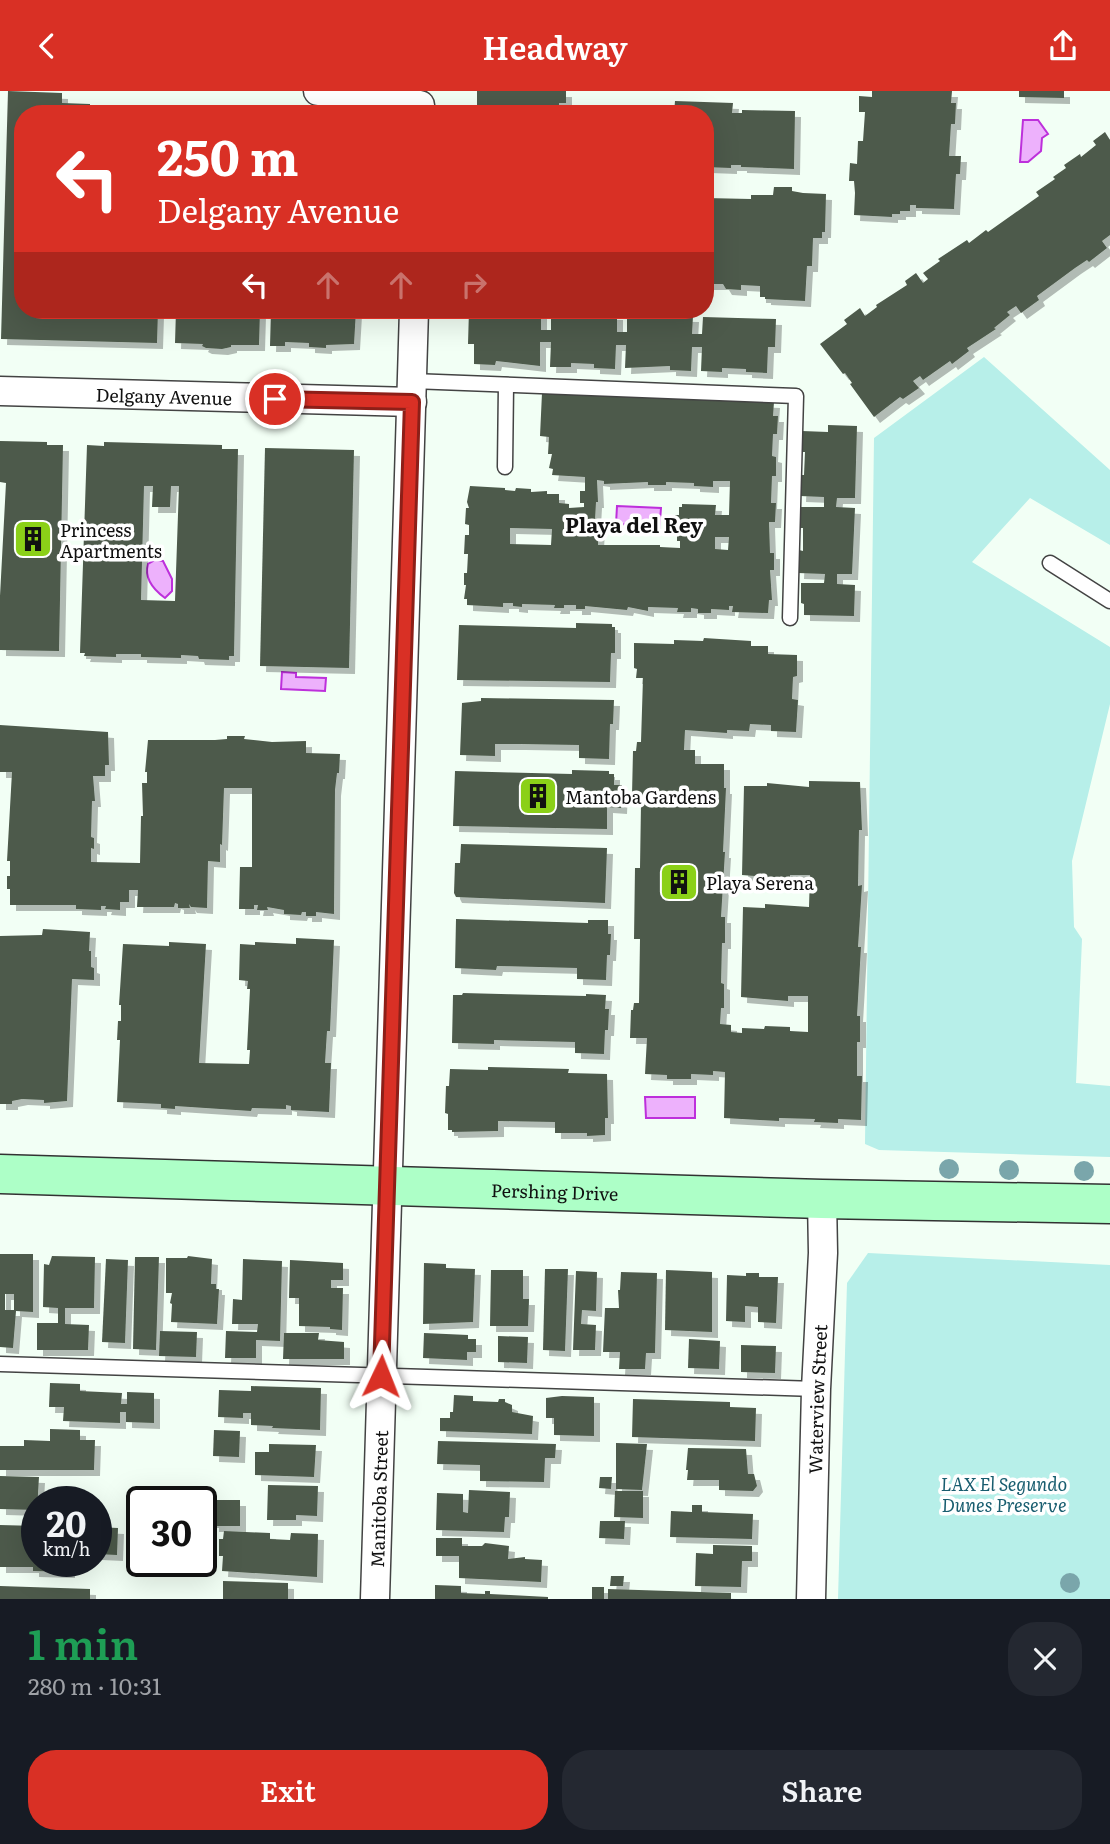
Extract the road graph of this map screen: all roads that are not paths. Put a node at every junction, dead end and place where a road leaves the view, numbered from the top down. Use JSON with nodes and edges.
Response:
{"nodes":[{"id":1,"x":318,"y":91,"type":"edge"},
{"id":2,"x":420,"y":103,"type":"edge"},
{"id":3,"x":414,"y":319,"type":"edge"},
{"id":4,"x":506,"y":385,"type":"junction"},
{"id":5,"x":0,"y":391,"type":"edge"},
{"id":6,"x":412,"y":391,"type":"junction"},
{"id":7,"x":505,"y":467,"type":"dead end"},
{"id":8,"x":1050,"y":563,"type":"dead end"},
{"id":9,"x":1110,"y":601,"type":"edge"},
{"id":10,"x":790,"y":618,"type":"dead end"},
{"id":11,"x":0,"y":1174,"type":"edge"},
{"id":12,"x":389,"y":1186,"type":"junction"},
{"id":13,"x":822,"y":1199,"type":"junction"},
{"id":14,"x":1110,"y":1204,"type":"edge"},
{"id":15,"x":0,"y":1364,"type":"edge"},
{"id":16,"x":381,"y":1376,"type":"junction"},
{"id":17,"x":816,"y":1389,"type":"junction"},
{"id":18,"x":376,"y":1599,"type":"edge"},
{"id":19,"x":811,"y":1599,"type":"edge"}],
"edges":[{"from":1,"to":2,"type":"street"},
{"from":3,"to":6,"type":"street","name":"Manitoba Street"},
{"from":4,"to":6,"type":"lane"},
{"from":4,"to":7,"type":"lane"},
{"from":4,"to":10,"type":"lane"},
{"from":5,"to":6,"type":"street","name":"Delgany Avenue"},
{"from":6,"to":12,"type":"street","name":"Manitoba Street"},
{"from":8,"to":9,"type":"lane"},
{"from":11,"to":12,"type":"main road","name":"Pershing Drive"},
{"from":12,"to":13,"type":"main road","name":"Pershing Drive"},
{"from":12,"to":16,"type":"street","name":"Manitoba Street"},
{"from":13,"to":14,"type":"main road","name":"Pershing Drive"},
{"from":13,"to":17,"type":"street","name":"Waterview Street"},
{"from":15,"to":16,"type":"lane"},
{"from":16,"to":17,"type":"lane"},
{"from":16,"to":18,"type":"street","name":"Manitoba Street"},
{"from":17,"to":19,"type":"street","name":"Waterview Street"}]}
